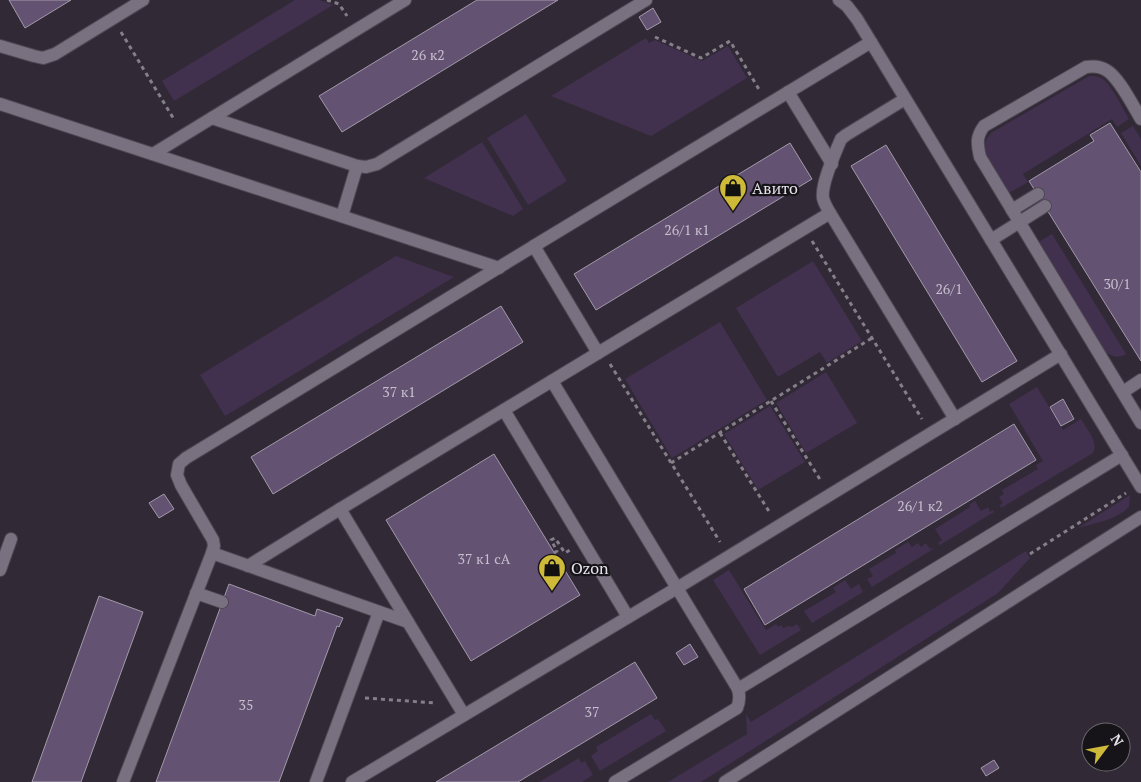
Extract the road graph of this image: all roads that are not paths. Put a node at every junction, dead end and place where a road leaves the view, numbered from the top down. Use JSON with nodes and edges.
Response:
{"nodes":[{"id":1,"x":143,"y":0,"type":"edge"},
{"id":2,"x":405,"y":0,"type":"edge"},
{"id":3,"x":646,"y":0,"type":"edge"},
{"id":4,"x":839,"y":0,"type":"edge"},
{"id":5,"x":871,"y":42,"type":"junction"},
{"id":6,"x":0,"y":46,"type":"edge"},
{"id":7,"x":788,"y":92,"type":"junction"},
{"id":8,"x":905,"y":99,"type":"junction"},
{"id":9,"x":0,"y":104,"type":"edge"},
{"id":10,"x":212,"y":118,"type":"junction"},
{"id":11,"x":1141,"y":119,"type":"edge"},
{"id":12,"x":152,"y":154,"type":"junction"},
{"id":13,"x":832,"y":164,"type":"junction"},
{"id":14,"x":357,"y":166,"type":"junction"},
{"id":15,"x":1038,"y":194,"type":"dead end"},
{"id":16,"x":1045,"y":206,"type":"dead end"},
{"id":17,"x":1012,"y":210,"type":"junction"},
{"id":18,"x":830,"y":213,"type":"junction"},
{"id":19,"x":342,"y":216,"type":"junction"},
{"id":20,"x":1020,"y":222,"type":"junction"},
{"id":21,"x":991,"y":240,"type":"junction"},
{"id":22,"x":534,"y":246,"type":"junction"},
{"id":23,"x":499,"y":268,"type":"junction"},
{"id":24,"x":600,"y":352,"type":"junction"},
{"id":25,"x":1060,"y":354,"type":"junction"},
{"id":26,"x":1141,"y":380,"type":"edge"},
{"id":27,"x":552,"y":381,"type":"junction"},
{"id":28,"x":1122,"y":392,"type":"junction"},
{"id":29,"x":504,"y":410,"type":"junction"},
{"id":30,"x":955,"y":418,"type":"junction"},
{"id":31,"x":1141,"y":423,"type":"edge"},
{"id":32,"x":1122,"y":455,"type":"junction"},
{"id":33,"x":1140,"y":486,"type":"edge"},
{"id":34,"x":340,"y":509,"type":"junction"},
{"id":35,"x":1141,"y":517,"type":"edge"},
{"id":36,"x":11,"y":539,"type":"dead end"},
{"id":37,"x":212,"y":553,"type":"junction"},
{"id":38,"x":248,"y":566,"type":"junction"},
{"id":39,"x":0,"y":570,"type":"edge"},
{"id":40,"x":677,"y":588,"type":"junction"},
{"id":41,"x":196,"y":593,"type":"junction"},
{"id":42,"x":222,"y":602,"type":"dead end"},
{"id":43,"x":379,"y":612,"type":"junction"},
{"id":44,"x":628,"y":617,"type":"junction"},
{"id":45,"x":408,"y":622,"type":"junction"},
{"id":46,"x":738,"y":689,"type":"junction"},
{"id":47,"x":462,"y":710,"type":"junction"},
{"id":48,"x":123,"y":782,"type":"edge"},
{"id":49,"x":316,"y":782,"type":"edge"},
{"id":50,"x":352,"y":782,"type":"edge"},
{"id":51,"x":615,"y":782,"type":"edge"},
{"id":52,"x":725,"y":782,"type":"edge"}],
"edges":[{"from":1,"to":6,"type":"street"},
{"from":2,"to":10,"type":"street"},
{"from":3,"to":14,"type":"street"},
{"from":4,"to":5,"type":"street"},
{"from":5,"to":7,"type":"street"},
{"from":5,"to":8,"type":"street"},
{"from":7,"to":13,"type":"street"},
{"from":7,"to":22,"type":"street"},
{"from":8,"to":13,"type":"street"},
{"from":8,"to":21,"type":"street"},
{"from":9,"to":12,"type":"street"},
{"from":10,"to":12,"type":"street"},
{"from":10,"to":14,"type":"street"},
{"from":11,"to":17,"type":"street"},
{"from":12,"to":19,"type":"street"},
{"from":13,"to":18,"type":"street"},
{"from":14,"to":19,"type":"street"},
{"from":15,"to":17,"type":"street"},
{"from":16,"to":20,"type":"street"},
{"from":17,"to":20,"type":"street"},
{"from":18,"to":24,"type":"street"},
{"from":18,"to":30,"type":"street"},
{"from":19,"to":23,"type":"street"},
{"from":20,"to":21,"type":"street"},
{"from":20,"to":28,"type":"street"},
{"from":21,"to":25,"type":"street"},
{"from":22,"to":23,"type":"street"},
{"from":22,"to":24,"type":"street"},
{"from":23,"to":37,"type":"street"},
{"from":24,"to":27,"type":"street"},
{"from":25,"to":30,"type":"street"},
{"from":25,"to":32,"type":"street"},
{"from":26,"to":28,"type":"street"},
{"from":27,"to":29,"type":"street"},
{"from":27,"to":40,"type":"street"},
{"from":28,"to":31,"type":"street"},
{"from":29,"to":34,"type":"street"},
{"from":29,"to":44,"type":"street"},
{"from":30,"to":40,"type":"street"},
{"from":32,"to":33,"type":"street"},
{"from":32,"to":46,"type":"street"},
{"from":34,"to":38,"type":"street"},
{"from":34,"to":45,"type":"street"},
{"from":35,"to":52,"type":"street"},
{"from":36,"to":39,"type":"street"},
{"from":37,"to":38,"type":"street"},
{"from":37,"to":41,"type":"street"},
{"from":38,"to":43,"type":"street"},
{"from":40,"to":44,"type":"street"},
{"from":40,"to":46,"type":"street"},
{"from":41,"to":42,"type":"street"},
{"from":41,"to":48,"type":"street"},
{"from":43,"to":45,"type":"street"},
{"from":43,"to":49,"type":"street"},
{"from":44,"to":47,"type":"street"},
{"from":45,"to":47,"type":"street"},
{"from":46,"to":51,"type":"street"},
{"from":47,"to":50,"type":"street"}]}
